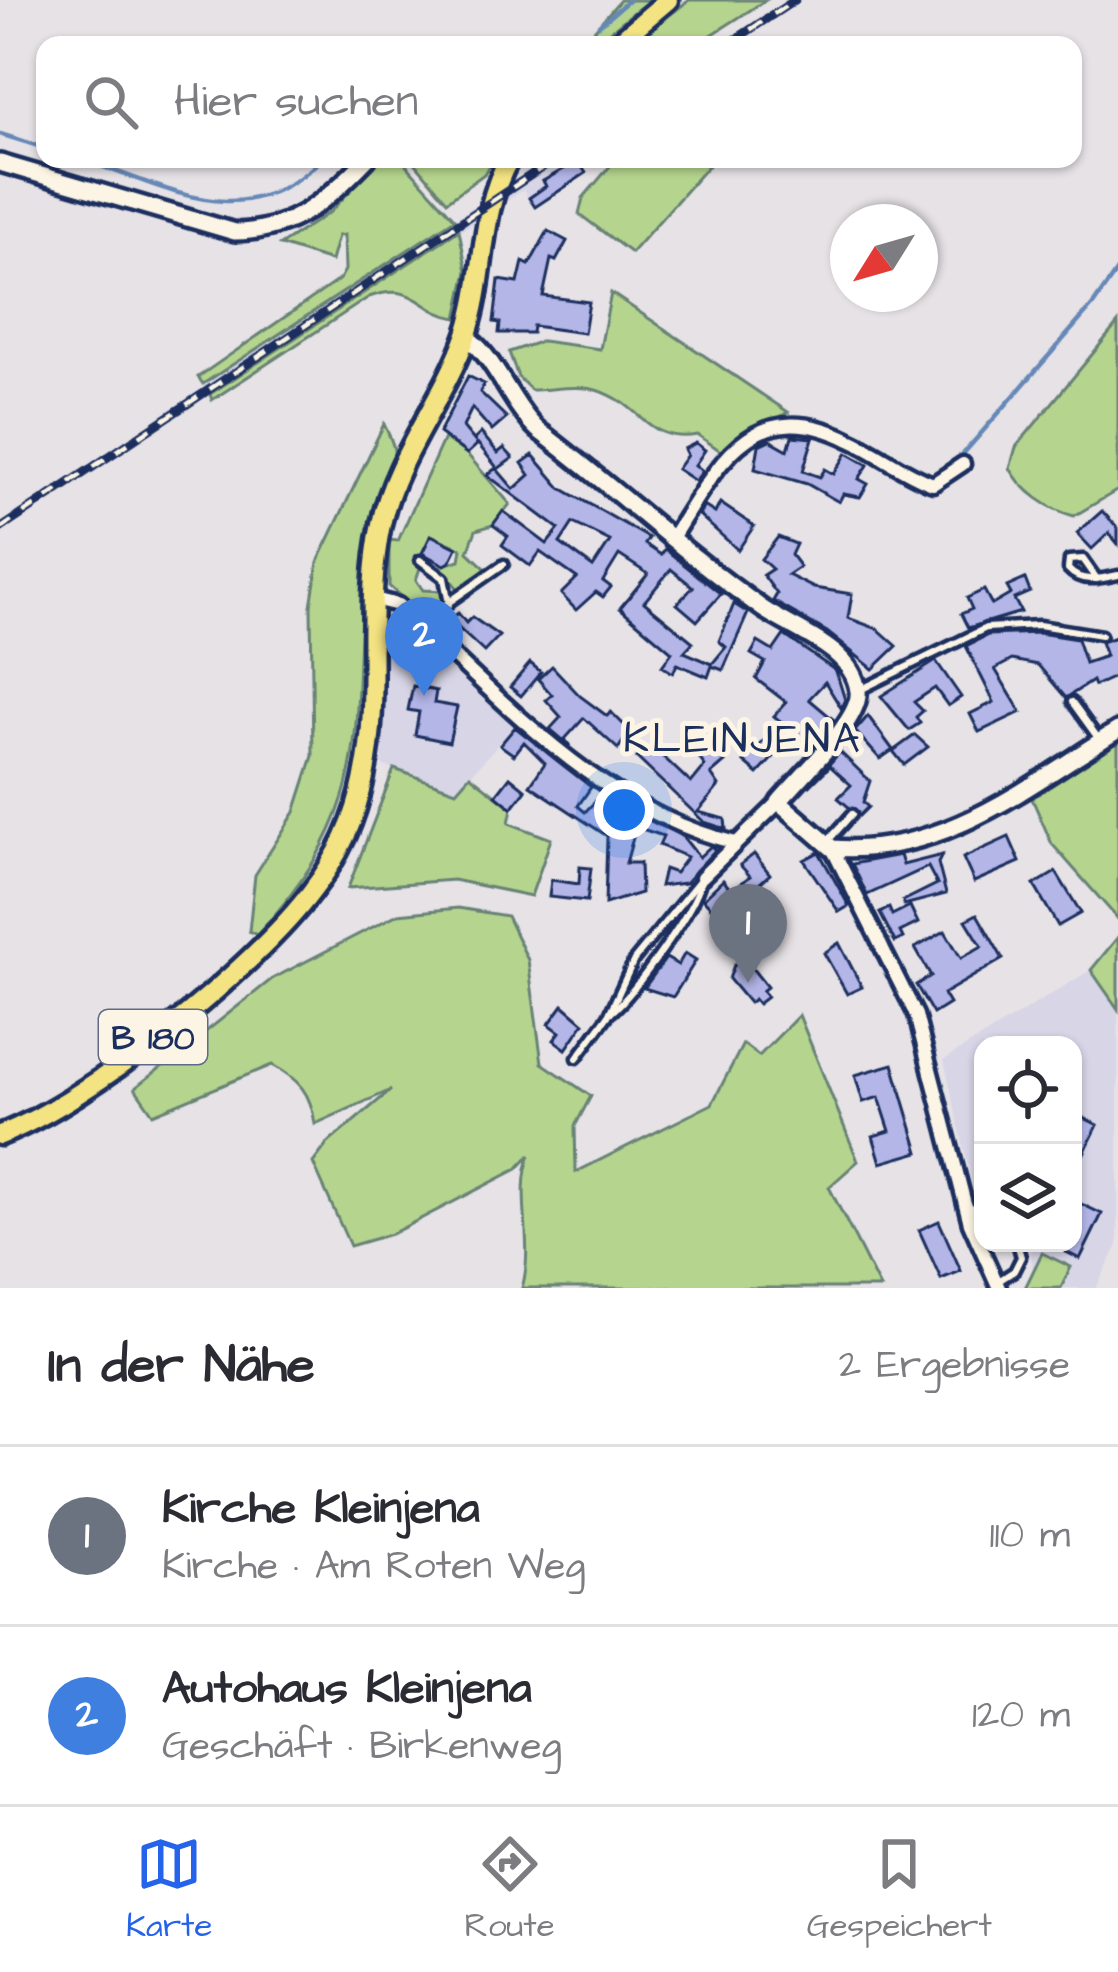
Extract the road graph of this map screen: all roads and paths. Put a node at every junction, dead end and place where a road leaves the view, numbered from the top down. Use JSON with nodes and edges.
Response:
{"nodes":[{"id":1,"x":668,"y":0,"type":"edge"},
{"id":2,"x":626,"y":36,"type":"edge"},
{"id":3,"x":0,"y":163,"type":"edge"},
{"id":4,"x":357,"y":168,"type":"edge"},
{"id":5,"x":505,"y":168,"type":"edge"},
{"id":6,"x":466,"y":337,"type":"junction"},
{"id":7,"x":963,"y":464,"type":"dead end"},
{"id":8,"x":672,"y":538,"type":"junction"},
{"id":9,"x":420,"y":560,"type":"dead end"},
{"id":10,"x":504,"y":564,"type":"dead end"},
{"id":11,"x":1118,"y":575,"type":"edge"},
{"id":12,"x":1097,"y":579,"type":"junction"},
{"id":13,"x":374,"y":599,"type":"junction"},
{"id":14,"x":449,"y":604,"type":"junction"},
{"id":15,"x":418,"y":623,"type":"junction"},
{"id":16,"x":1101,"y":635,"type":"dead end"},
{"id":17,"x":859,"y":691,"type":"junction"},
{"id":18,"x":1072,"y":702,"type":"dead end"},
{"id":19,"x":1118,"y":730,"type":"edge"},
{"id":20,"x":1100,"y":741,"type":"junction"},
{"id":21,"x":779,"y":802,"type":"junction"},
{"id":22,"x":852,"y":814,"type":"dead end"},
{"id":23,"x":736,"y":844,"type":"junction"},
{"id":24,"x":829,"y":846,"type":"junction"},
{"id":25,"x":702,"y":878,"type":"junction"},
{"id":26,"x":608,"y":1016,"type":"junction"},
{"id":27,"x":577,"y":1058,"type":"dead end"},
{"id":28,"x":0,"y":1135,"type":"edge"},
{"id":29,"x":964,"y":1201,"type":"junction"},
{"id":30,"x":974,"y":1209,"type":"edge"},
{"id":31,"x":1020,"y":1252,"type":"edge"},
{"id":32,"x":998,"y":1285,"type":"edge"}],
"edges":[{"from":1,"to":2,"type":"main road"},
{"from":3,"to":4,"type":"street"},
{"from":5,"to":6,"type":"main road","number":"B 180"},
{"from":6,"to":8,"type":"street"},
{"from":6,"to":13,"type":"main road","number":"B 180"},
{"from":7,"to":8,"type":"street"},
{"from":8,"to":17,"type":"street"},
{"from":9,"to":14,"type":"lane"},
{"from":10,"to":14,"type":"lane"},
{"from":11,"to":12,"type":"lane"},
{"from":12,"to":12,"type":"lane"},
{"from":13,"to":15,"type":"street"},
{"from":13,"to":28,"type":"main road","number":"B 180"},
{"from":14,"to":15,"type":"lane"},
{"from":15,"to":23,"type":"street"},
{"from":16,"to":17,"type":"lane"},
{"from":17,"to":21,"type":"street"},
{"from":18,"to":20,"type":"lane"},
{"from":19,"to":20,"type":"street"},
{"from":20,"to":24,"type":"street"},
{"from":21,"to":23,"type":"street"},
{"from":21,"to":24,"type":"street"},
{"from":22,"to":24,"type":"lane"},
{"from":23,"to":25,"type":"street"},
{"from":24,"to":29,"type":"street"},
{"from":25,"to":26,"type":"lane"},
{"from":25,"to":26,"type":"lane"},
{"from":26,"to":27,"type":"lane"},
{"from":29,"to":30,"type":"lane"},
{"from":29,"to":32,"type":"street"},
{"from":31,"to":32,"type":"lane"}]}
